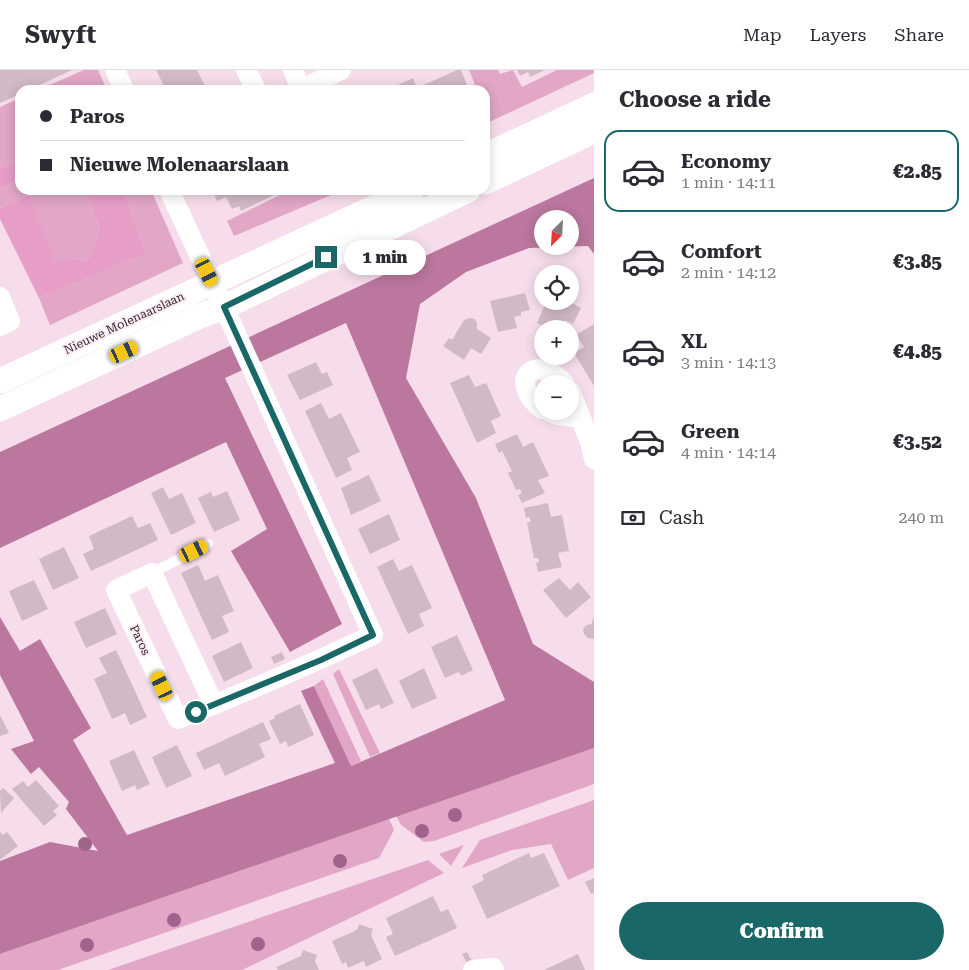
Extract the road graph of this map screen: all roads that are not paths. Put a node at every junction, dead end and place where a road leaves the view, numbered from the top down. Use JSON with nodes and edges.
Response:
{"nodes":[{"id":1,"x":115,"y":70,"type":"edge"},
{"id":2,"x":246,"y":70,"type":"edge"},
{"id":3,"x":293,"y":70,"type":"edge"},
{"id":4,"x":340,"y":70,"type":"edge"},
{"id":5,"x":122,"y":85,"type":"edge"},
{"id":6,"x":254,"y":85,"type":"edge"},
{"id":7,"x":298,"y":85,"type":"edge"},
{"id":8,"x":310,"y":85,"type":"edge"},
{"id":9,"x":594,"y":105,"type":"edge"},
{"id":10,"x":594,"y":131,"type":"edge"},
{"id":11,"x":490,"y":154,"type":"edge"},
{"id":12,"x":490,"y":180,"type":"edge"},
{"id":13,"x":171,"y":195,"type":"edge"},
{"id":14,"x":401,"y":195,"type":"edge"},
{"id":15,"x":458,"y":195,"type":"edge"},
{"id":16,"x":212,"y":282,"type":"junction"},
{"id":17,"x":0,"y":297,"type":"edge"},
{"id":18,"x":224,"y":307,"type":"junction"},
{"id":19,"x":0,"y":326,"type":"edge"},
{"id":20,"x":554,"y":375,"type":"edge"},
{"id":21,"x":0,"y":381,"type":"edge"},
{"id":22,"x":534,"y":400,"type":"edge"},
{"id":23,"x":0,"y":409,"type":"edge"},
{"id":24,"x":579,"y":413,"type":"edge"},
{"id":25,"x":581,"y":418,"type":"joint"},
{"id":26,"x":594,"y":459,"type":"edge"},
{"id":27,"x":208,"y":544,"type":"dead end"},
{"id":28,"x":152,"y":573,"type":"junction"},
{"id":29,"x":214,"y":705,"type":"junction"},
{"id":30,"x":494,"y":969,"type":"edge"},
{"id":31,"x":473,"y":970,"type":"edge"}],
"edges":[{"from":1,"to":5,"type":"street"},
{"from":2,"to":6,"type":"street"},
{"from":3,"to":7,"type":"street"},
{"from":4,"to":8,"type":"street"},
{"from":9,"to":11,"type":"street"},
{"from":10,"to":12,"type":"street"},
{"from":13,"to":16,"type":"street","name":"Paros"},
{"from":14,"to":16,"type":"street","name":"Nieuwe Molenaarslaan"},
{"from":15,"to":18,"type":"street","name":"Nieuwe Molenaarslaan"},
{"from":16,"to":18,"type":"street","name":"Paros"},
{"from":16,"to":21,"type":"street","name":"Nieuwe Molenaarslaan"},
{"from":17,"to":19,"type":"street"},
{"from":18,"to":23,"type":"street","name":"Nieuwe Molenaarslaan"},
{"from":18,"to":29,"type":"street","name":"Paros"},
{"from":20,"to":22,"type":"street"},
{"from":24,"to":25,"type":"street"},
{"from":25,"to":26,"type":"street"},
{"from":27,"to":28,"type":"lane","name":"Paros"},
{"from":28,"to":29,"type":"street"},
{"from":28,"to":29,"type":"street","name":"Paros"},
{"from":30,"to":31,"type":"street"}]}
